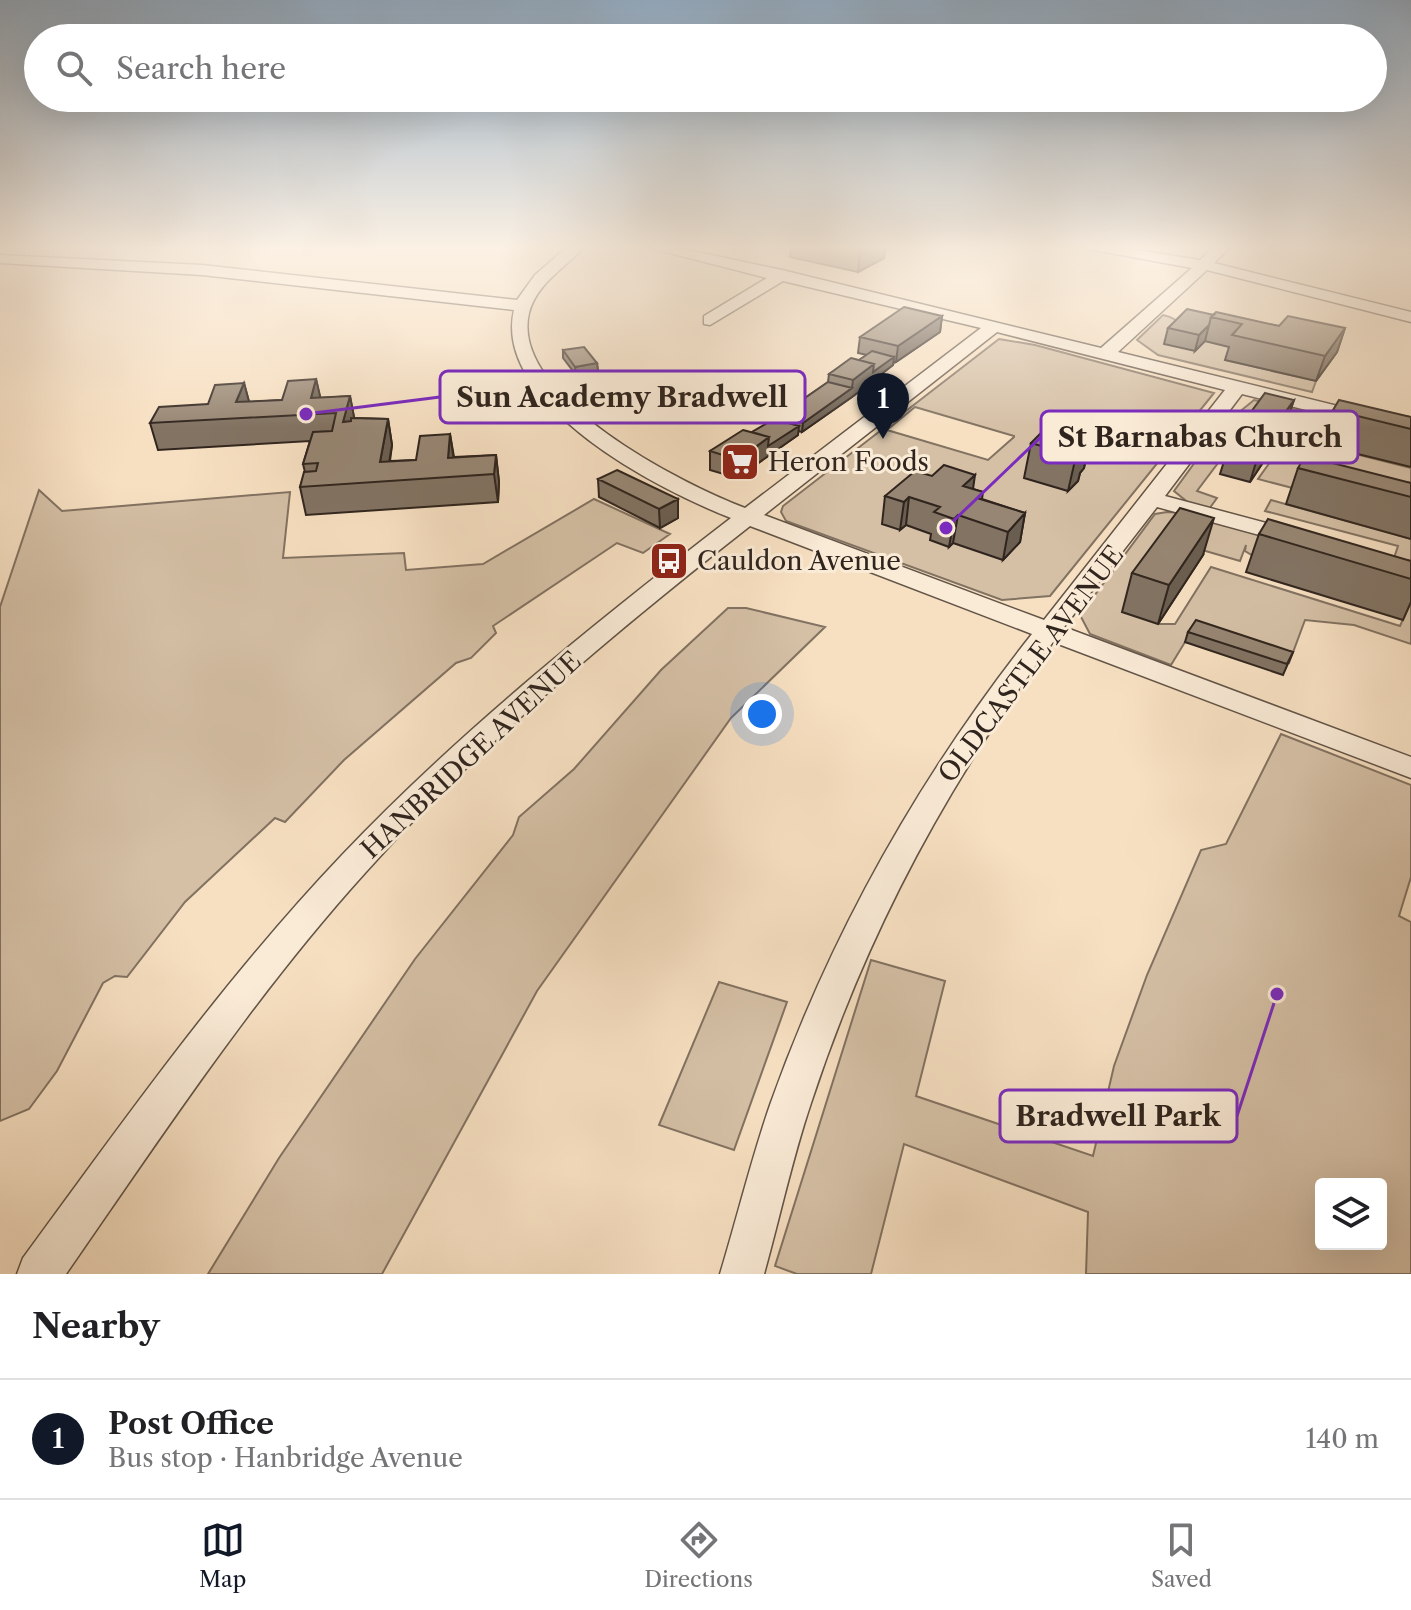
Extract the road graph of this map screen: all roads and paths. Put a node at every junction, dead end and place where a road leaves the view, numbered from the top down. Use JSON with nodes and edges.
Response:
{"nodes":[{"id":1,"x":524,"y":307,"type":"edge"},
{"id":2,"x":730,"y":307,"type":"edge"},
{"id":3,"x":918,"y":307,"type":"edge"},
{"id":4,"x":1157,"y":307,"type":"edge"},
{"id":5,"x":1373,"y":307,"type":"edge"},
{"id":6,"x":1411,"y":317,"type":"edge"},
{"id":7,"x":710,"y":320,"type":"dead end"},
{"id":8,"x":995,"y":326,"type":"junction"},
{"id":9,"x":1106,"y":353,"type":"junction"},
{"id":10,"x":1237,"y":387,"type":"junction"},
{"id":11,"x":1411,"y":430,"type":"edge"},
{"id":12,"x":1155,"y":500,"type":"junction"},
{"id":13,"x":751,"y":518,"type":"junction"},
{"id":14,"x":1321,"y":545,"type":"edge"},
{"id":15,"x":1051,"y":630,"type":"junction"},
{"id":16,"x":1411,"y":768,"type":"edge"},
{"id":17,"x":39,"y":1274,"type":"edge"},
{"id":18,"x":742,"y":1274,"type":"edge"}],
"edges":[{"from":1,"to":13,"type":"street"},
{"from":2,"to":7,"type":"street"},
{"from":3,"to":8,"type":"street"},
{"from":4,"to":9,"type":"street"},
{"from":5,"to":6,"type":"street"},
{"from":8,"to":9,"type":"street"},
{"from":8,"to":13,"type":"street","name":"HANBRIDGE AVENUE"},
{"from":9,"to":10,"type":"street"},
{"from":10,"to":11,"type":"street"},
{"from":10,"to":12,"type":"street","name":"OLDCASTLE AVENUE"},
{"from":12,"to":14,"type":"street"},
{"from":12,"to":15,"type":"street","name":"OLDCASTLE AVENUE"},
{"from":13,"to":15,"type":"street"},
{"from":13,"to":17,"type":"street","name":"HANBRIDGE AVENUE"},
{"from":15,"to":16,"type":"street"},
{"from":15,"to":18,"type":"street","name":"OLDCASTLE AVENUE"}]}
